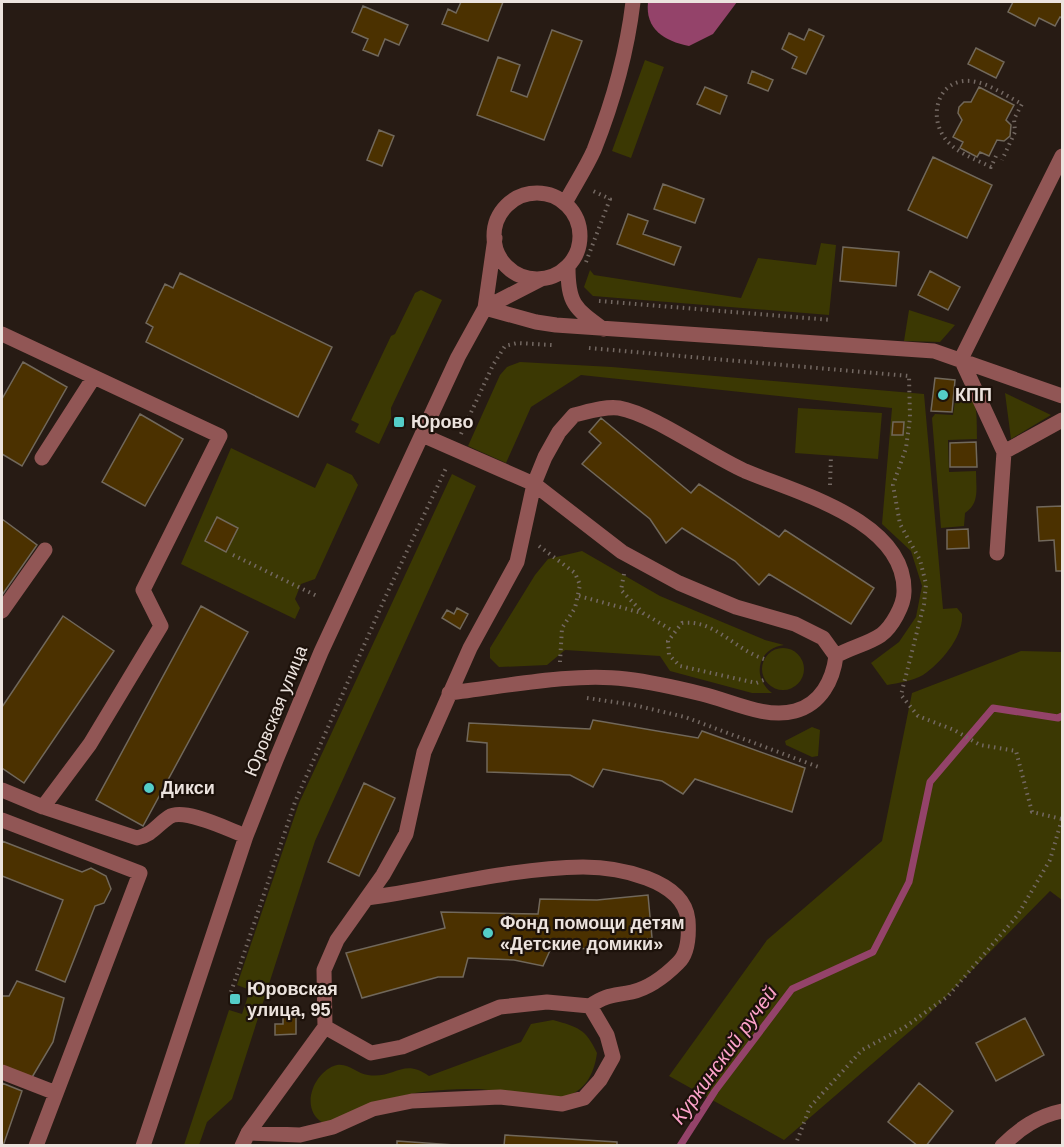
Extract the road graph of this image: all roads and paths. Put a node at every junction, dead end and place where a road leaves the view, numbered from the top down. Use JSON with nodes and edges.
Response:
{"nodes":[{"id":1,"x":633,"y":2,"type":"edge"},
{"id":2,"x":996,"y":156,"type":"dead end"},
{"id":3,"x":1062,"y":156,"type":"edge"},
{"id":4,"x":1002,"y":160,"type":"dead end"},
{"id":5,"x":576,"y":183,"type":"junction"},
{"id":6,"x":565,"y":203,"type":"junction"},
{"id":7,"x":495,"y":238,"type":"junction"},
{"id":8,"x":586,"y":264,"type":"dead end"},
{"id":9,"x":568,"y":267,"type":"junction"},
{"id":10,"x":542,"y":279,"type":"junction"},
{"id":11,"x":590,"y":301,"type":"dead end"},
{"id":12,"x":485,"y":308,"type":"junction"},
{"id":13,"x":831,"y":320,"type":"dead end"},
{"id":14,"x":603,"y":328,"type":"junction"},
{"id":15,"x":2,"y":334,"type":"edge"},
{"id":16,"x":557,"y":346,"type":"dead end"},
{"id":17,"x":579,"y":348,"type":"dead end"},
{"id":18,"x":961,"y":359,"type":"junction"},
{"id":19,"x":909,"y":376,"type":"dead end"},
{"id":20,"x":94,"y":377,"type":"junction"},
{"id":21,"x":1062,"y":396,"type":"edge"},
{"id":22,"x":1062,"y":420,"type":"edge"},
{"id":23,"x":422,"y":435,"type":"junction"},
{"id":24,"x":455,"y":450,"type":"junction"},
{"id":25,"x":1004,"y":452,"type":"junction"},
{"id":26,"x":831,"y":455,"type":"dead end"},
{"id":27,"x":42,"y":458,"type":"dead end"},
{"id":28,"x":534,"y":484,"type":"junction"},
{"id":29,"x":829,"y":503,"type":"junction"},
{"id":30,"x":523,"y":536,"type":"junction"},
{"id":31,"x":45,"y":550,"type":"dead end"},
{"id":32,"x":997,"y":553,"type":"dead end"},
{"id":33,"x":233,"y":555,"type":"dead end"},
{"id":34,"x":633,"y":558,"type":"junction"},
{"id":35,"x":317,"y":596,"type":"dead end"},
{"id":36,"x":579,"y":596,"type":"junction"},
{"id":37,"x":2,"y":610,"type":"edge"},
{"id":38,"x":642,"y":614,"type":"junction"},
{"id":39,"x":673,"y":631,"type":"junction"},
{"id":40,"x":836,"y":656,"type":"junction"},
{"id":41,"x":764,"y":659,"type":"dead end"},
{"id":42,"x":764,"y":680,"type":"dead end"},
{"id":43,"x":559,"y":681,"type":"junction"},
{"id":44,"x":449,"y":693,"type":"junction"},
{"id":45,"x":577,"y":699,"type":"dead end"},
{"id":46,"x":1016,"y":751,"type":"dead end"},
{"id":47,"x":821,"y":768,"type":"dead end"},
{"id":48,"x":2,"y":790,"type":"edge"},
{"id":49,"x":44,"y":807,"type":"junction"},
{"id":50,"x":1062,"y":819,"type":"edge"},
{"id":51,"x":2,"y":820,"type":"edge"},
{"id":52,"x":246,"y":836,"type":"junction"},
{"id":53,"x":367,"y":898,"type":"junction"},
{"id":54,"x":231,"y":992,"type":"dead end"},
{"id":55,"x":590,"y":1006,"type":"junction"},
{"id":56,"x":325,"y":1027,"type":"junction"},
{"id":57,"x":2,"y":1072,"type":"edge"},
{"id":58,"x":56,"y":1093,"type":"junction"},
{"id":59,"x":1062,"y":1111,"type":"edge"},
{"id":60,"x":245,"y":1139,"type":"edge"},
{"id":61,"x":36,"y":1146,"type":"edge"},
{"id":62,"x":143,"y":1146,"type":"edge"},
{"id":63,"x":795,"y":1146,"type":"edge"},
{"id":64,"x":1002,"y":1146,"type":"edge"}],
"edges":[{"from":1,"to":5,"type":"street"},
{"from":2,"to":4,"type":"path"},
{"from":3,"to":18,"type":"street"},
{"from":5,"to":6,"type":"street"},
{"from":5,"to":8,"type":"path"},
{"from":6,"to":7,"type":"street"},
{"from":6,"to":9,"type":"street"},
{"from":7,"to":10,"type":"street"},
{"from":7,"to":12,"type":"street","name":"Юровская улица"},
{"from":9,"to":10,"type":"street"},
{"from":9,"to":14,"type":"street"},
{"from":10,"to":12,"type":"street"},
{"from":11,"to":13,"type":"path"},
{"from":12,"to":14,"type":"street"},
{"from":12,"to":23,"type":"street","name":"Юровская улица"},
{"from":14,"to":18,"type":"street"},
{"from":15,"to":20,"type":"street"},
{"from":16,"to":24,"type":"path"},
{"from":17,"to":19,"type":"path"},
{"from":18,"to":21,"type":"street"},
{"from":18,"to":25,"type":"street"},
{"from":20,"to":27,"type":"street"},
{"from":20,"to":49,"type":"street"},
{"from":22,"to":25,"type":"street"},
{"from":23,"to":24,"type":"street"},
{"from":23,"to":52,"type":"street","name":"Юровская улица"},
{"from":24,"to":28,"type":"street"},
{"from":24,"to":54,"type":"path"},
{"from":25,"to":32,"type":"street"},
{"from":26,"to":29,"type":"path"},
{"from":28,"to":29,"type":"street"},
{"from":28,"to":30,"type":"street"},
{"from":28,"to":34,"type":"street"},
{"from":29,"to":40,"type":"street"},
{"from":30,"to":36,"type":"path"},
{"from":30,"to":44,"type":"street"},
{"from":31,"to":37,"type":"street"},
{"from":33,"to":35,"type":"path"},
{"from":34,"to":38,"type":"path"},
{"from":34,"to":40,"type":"street"},
{"from":36,"to":38,"type":"path"},
{"from":36,"to":43,"type":"path"},
{"from":38,"to":39,"type":"path"},
{"from":39,"to":41,"type":"path"},
{"from":39,"to":42,"type":"path"},
{"from":40,"to":43,"type":"street"},
{"from":43,"to":44,"type":"street"},
{"from":44,"to":53,"type":"street"},
{"from":45,"to":47,"type":"path"},
{"from":46,"to":50,"type":"path"},
{"from":48,"to":49,"type":"street"},
{"from":49,"to":52,"type":"street"},
{"from":50,"to":63,"type":"path"},
{"from":51,"to":58,"type":"street"},
{"from":52,"to":62,"type":"street","name":"Юровская улица"},
{"from":53,"to":55,"type":"street"},
{"from":53,"to":56,"type":"street"},
{"from":55,"to":56,"type":"street"},
{"from":55,"to":60,"type":"street"},
{"from":56,"to":60,"type":"street"},
{"from":57,"to":58,"type":"street"},
{"from":58,"to":61,"type":"street"},
{"from":59,"to":64,"type":"street"}]}
